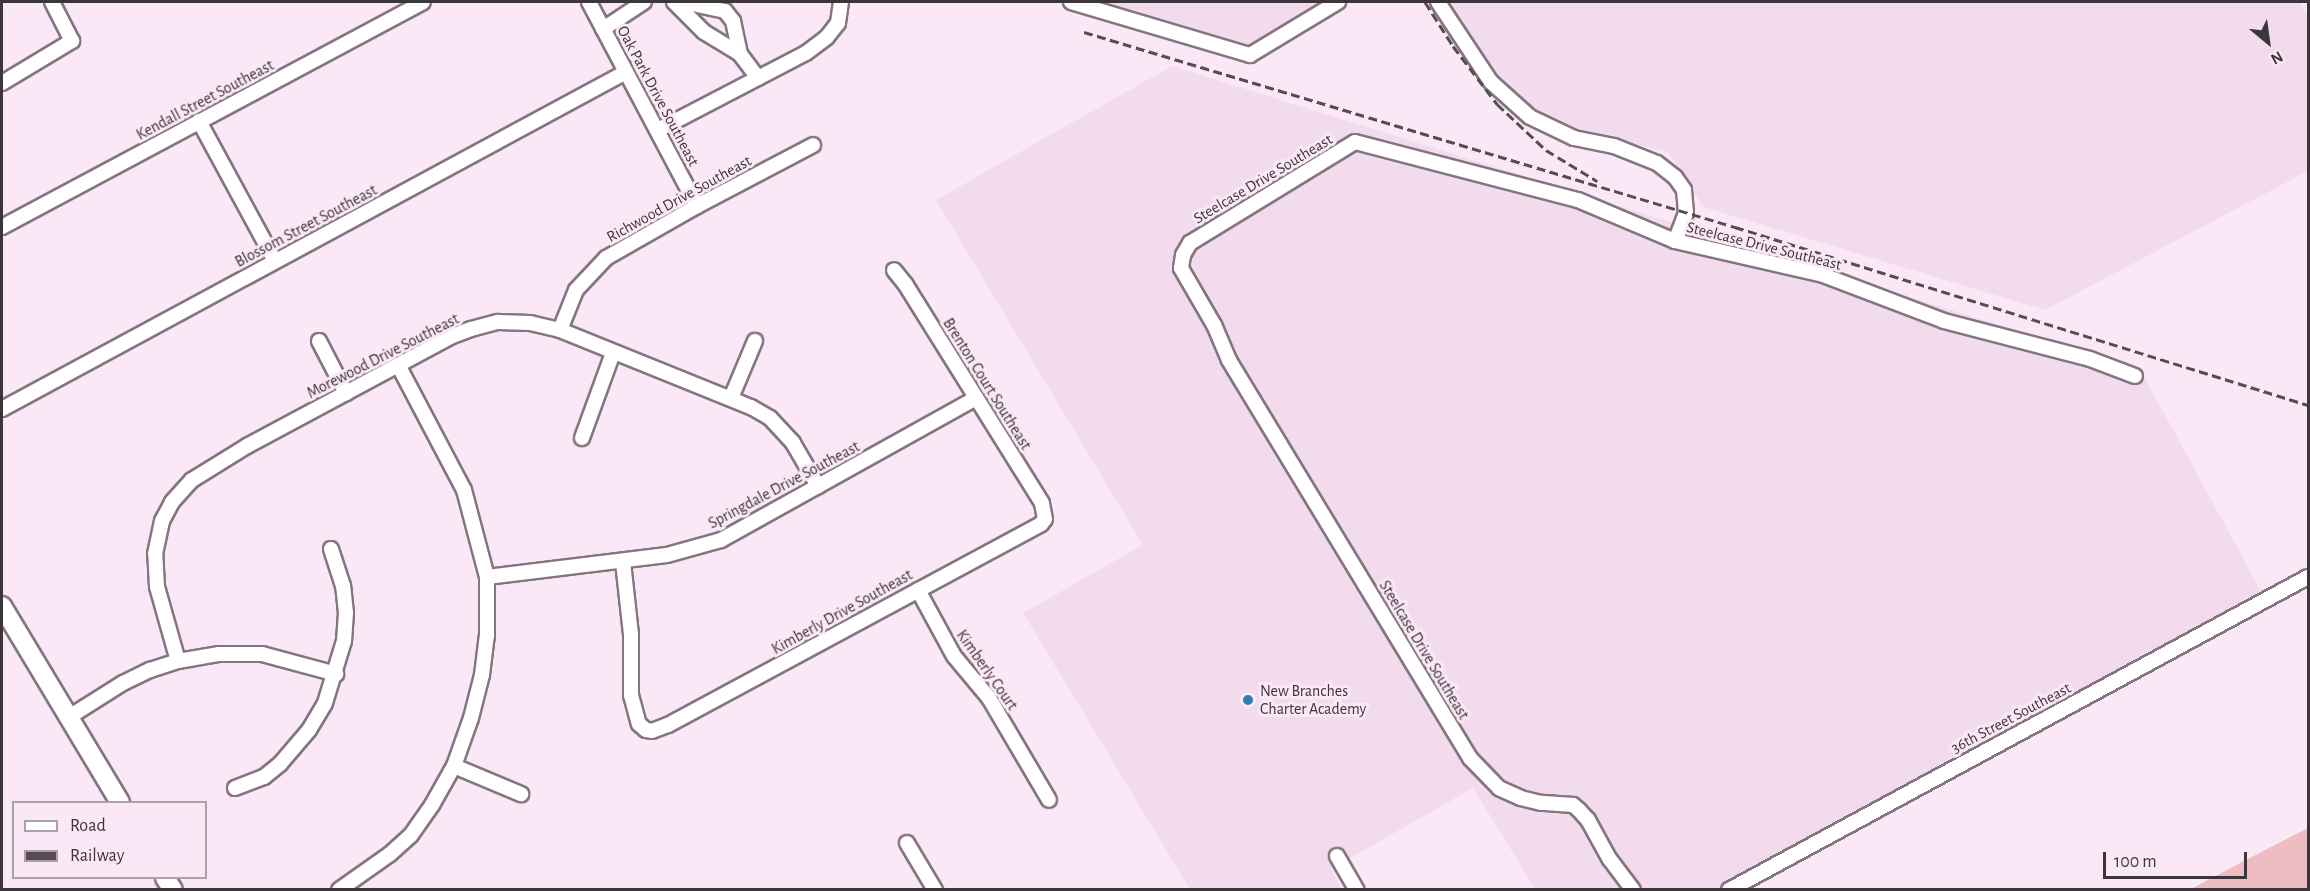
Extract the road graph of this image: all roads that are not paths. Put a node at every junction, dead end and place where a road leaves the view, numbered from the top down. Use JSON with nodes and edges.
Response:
{"nodes":[{"id":1,"x":52,"y":2,"type":"edge"},
{"id":2,"x":423,"y":2,"type":"edge"},
{"id":3,"x":589,"y":2,"type":"edge"},
{"id":4,"x":645,"y":2,"type":"edge"},
{"id":5,"x":674,"y":2,"type":"edge"},
{"id":6,"x":683,"y":2,"type":"edge"},
{"id":7,"x":841,"y":2,"type":"edge"},
{"id":8,"x":1071,"y":2,"type":"edge"},
{"id":9,"x":1338,"y":2,"type":"edge"},
{"id":10,"x":1438,"y":2,"type":"edge"},
{"id":11,"x":603,"y":29,"type":"junction"},
{"id":12,"x":740,"y":54,"type":"junction"},
{"id":13,"x":626,"y":72,"type":"junction"},
{"id":14,"x":758,"y":78,"type":"junction"},
{"id":15,"x":2,"y":83,"type":"edge"},
{"id":16,"x":199,"y":122,"type":"junction"},
{"id":17,"x":658,"y":130,"type":"junction"},
{"id":18,"x":813,"y":145,"type":"dead end"},
{"id":19,"x":697,"y":206,"type":"junction"},
{"id":20,"x":2,"y":227,"type":"edge"},
{"id":21,"x":1675,"y":241,"type":"junction"},
{"id":22,"x":275,"y":261,"type":"junction"},
{"id":23,"x":894,"y":270,"type":"dead end"},
{"id":24,"x":560,"y":330,"type":"junction"},
{"id":25,"x":319,"y":340,"type":"dead end"},
{"id":26,"x":755,"y":341,"type":"dead end"},
{"id":27,"x":613,"y":353,"type":"junction"},
{"id":28,"x":398,"y":365,"type":"junction"},
{"id":29,"x":2135,"y":376,"type":"dead end"},
{"id":30,"x":346,"y":393,"type":"junction"},
{"id":31,"x":731,"y":398,"type":"junction"},
{"id":32,"x":976,"y":398,"type":"junction"},
{"id":33,"x":2,"y":409,"type":"edge"},
{"id":34,"x":582,"y":438,"type":"dead end"},
{"id":35,"x":818,"y":486,"type":"junction"},
{"id":36,"x":1045,"y":519,"type":"joint"},
{"id":37,"x":331,"y":549,"type":"dead end"},
{"id":38,"x":623,"y":562,"type":"junction"},
{"id":39,"x":2308,"y":577,"type":"edge"},
{"id":40,"x":487,"y":578,"type":"junction"},
{"id":41,"x":918,"y":590,"type":"junction"},
{"id":42,"x":2,"y":606,"type":"edge"},
{"id":43,"x":178,"y":661,"type":"junction"},
{"id":44,"x":336,"y":674,"type":"junction"},
{"id":45,"x":69,"y":717,"type":"junction"},
{"id":46,"x":454,"y":766,"type":"junction"},
{"id":47,"x":236,"y":788,"type":"dead end"},
{"id":48,"x":521,"y":794,"type":"dead end"},
{"id":49,"x":1049,"y":800,"type":"dead end"},
{"id":50,"x":119,"y":801,"type":"edge"},
{"id":51,"x":907,"y":843,"type":"dead end"},
{"id":52,"x":1337,"y":856,"type":"dead end"},
{"id":53,"x":339,"y":890,"type":"edge"},
{"id":54,"x":935,"y":890,"type":"edge"},
{"id":55,"x":1357,"y":890,"type":"edge"},
{"id":56,"x":1633,"y":890,"type":"edge"},
{"id":57,"x":1729,"y":890,"type":"edge"}],
"edges":[{"from":1,"to":15,"type":"street"},
{"from":2,"to":16,"type":"street","name":"Kendall Street Southeast"},
{"from":3,"to":11,"type":"street","name":"Oak Park Drive Southeast"},
{"from":4,"to":11,"type":"street"},
{"from":5,"to":12,"type":"street"},
{"from":6,"to":12,"type":"street"},
{"from":7,"to":14,"type":"street"},
{"from":8,"to":9,"type":"street"},
{"from":10,"to":21,"type":"street"},
{"from":11,"to":13,"type":"street","name":"Oak Park Drive Southeast"},
{"from":12,"to":14,"type":"street"},
{"from":13,"to":17,"type":"street","name":"Oak Park Drive Southeast"},
{"from":13,"to":22,"type":"street","name":"Blossom Street Southeast"},
{"from":14,"to":17,"type":"street"},
{"from":16,"to":20,"type":"street","name":"Kendall Street Southeast"},
{"from":16,"to":22,"type":"street"},
{"from":17,"to":19,"type":"street","name":"Oak Park Drive Southeast"},
{"from":18,"to":19,"type":"street","name":"Richwood Drive Southeast"},
{"from":19,"to":24,"type":"street","name":"Richwood Drive Southeast"},
{"from":21,"to":29,"type":"street","name":"Steelcase Drive Southeast"},
{"from":21,"to":56,"type":"street","name":"Steelcase Drive Southeast"},
{"from":22,"to":33,"type":"street","name":"Blossom Street Southeast"},
{"from":23,"to":32,"type":"street","name":"Brenton Court Southeast"},
{"from":24,"to":27,"type":"street","name":"Morewood Drive Southeast"},
{"from":24,"to":28,"type":"street","name":"Morewood Drive Southeast"},
{"from":25,"to":30,"type":"street"},
{"from":26,"to":31,"type":"street"},
{"from":27,"to":31,"type":"street","name":"Morewood Drive Southeast"},
{"from":27,"to":34,"type":"street"},
{"from":28,"to":30,"type":"street","name":"Morewood Drive Southeast"},
{"from":28,"to":40,"type":"street"},
{"from":30,"to":43,"type":"street","name":"Morewood Drive Southeast"},
{"from":31,"to":35,"type":"street","name":"Morewood Drive Southeast"},
{"from":32,"to":35,"type":"street","name":"Springdale Drive Southeast"},
{"from":32,"to":36,"type":"street","name":"Brenton Court Southeast"},
{"from":35,"to":38,"type":"street","name":"Springdale Drive Southeast"},
{"from":36,"to":41,"type":"street","name":"Kimberly Drive Southeast"},
{"from":37,"to":44,"type":"street"},
{"from":38,"to":40,"type":"street","name":"Springdale Drive Southeast"},
{"from":38,"to":41,"type":"street","name":"Kimberly Drive Southeast"},
{"from":39,"to":57,"type":"street","name":"36th Street Southeast"},
{"from":40,"to":46,"type":"street"},
{"from":41,"to":49,"type":"street","name":"Kimberly Court"},
{"from":42,"to":45,"type":"main road"},
{"from":43,"to":44,"type":"street"},
{"from":43,"to":45,"type":"street"},
{"from":44,"to":47,"type":"street"},
{"from":45,"to":50,"type":"main road"},
{"from":46,"to":48,"type":"street"},
{"from":46,"to":53,"type":"street"},
{"from":51,"to":54,"type":"street"},
{"from":52,"to":55,"type":"street"}]}
